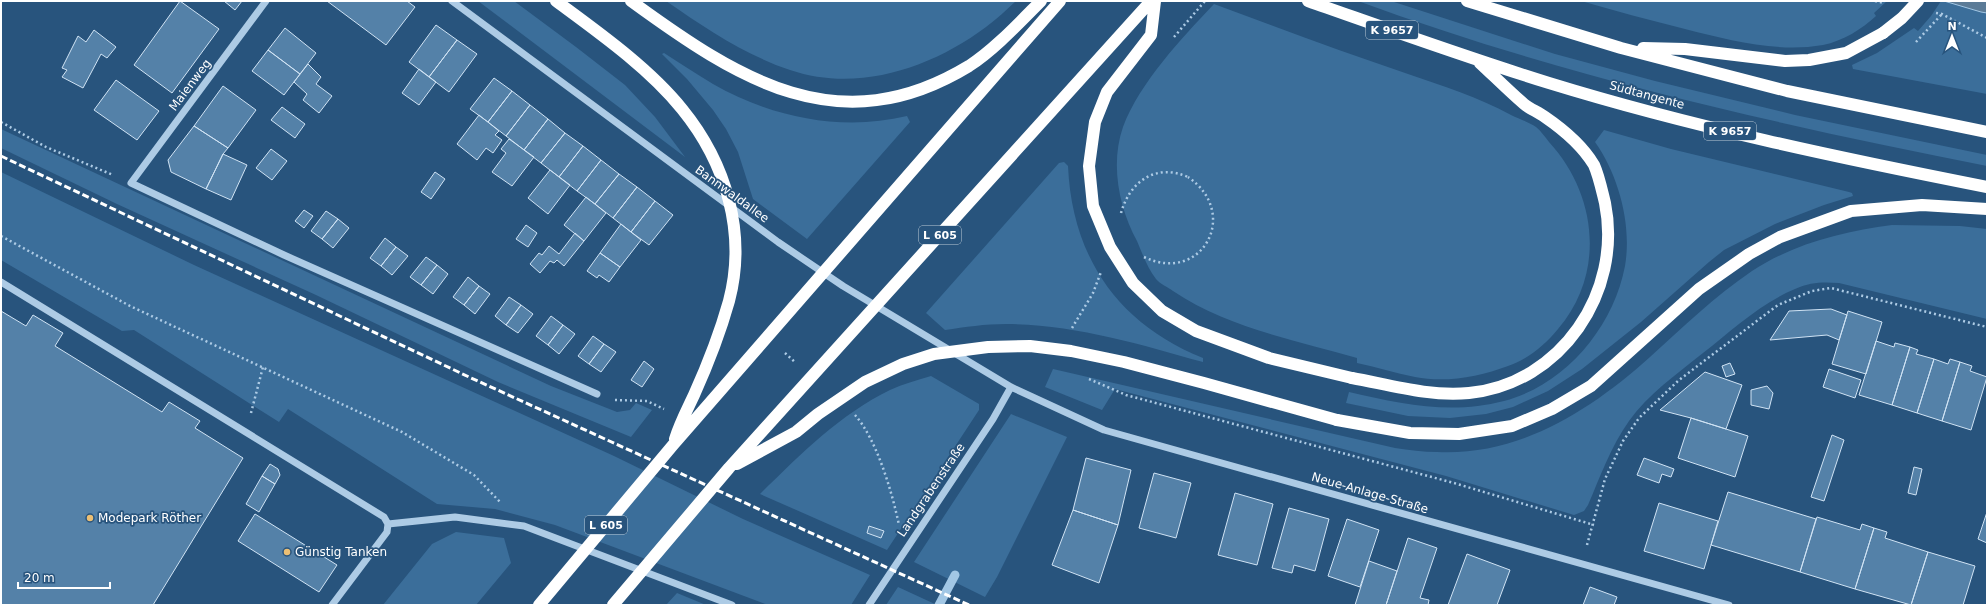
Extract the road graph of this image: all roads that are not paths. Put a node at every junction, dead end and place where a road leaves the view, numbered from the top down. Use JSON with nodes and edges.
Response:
{"nodes":[{"id":1,"x":266,"y":1,"type":"edge"},
{"id":2,"x":452,"y":1,"type":"edge"},
{"id":3,"x":556,"y":1,"type":"edge"},
{"id":4,"x":631,"y":1,"type":"edge"},
{"id":5,"x":1041,"y":1,"type":"edge"},
{"id":6,"x":1060,"y":1,"type":"edge"},
{"id":7,"x":1151,"y":1,"type":"edge"},
{"id":8,"x":1155,"y":1,"type":"edge"},
{"id":9,"x":1308,"y":1,"type":"edge"},
{"id":10,"x":1467,"y":1,"type":"edge"},
{"id":11,"x":1918,"y":1,"type":"edge"},
{"id":12,"x":1621,"y":48,"type":"junction"},
{"id":13,"x":1476,"y":59,"type":"junction"},
{"id":14,"x":1987,"y":132,"type":"edge"},
{"id":15,"x":1987,"y":187,"type":"edge"},
{"id":16,"x":1987,"y":209,"type":"edge"},
{"id":17,"x":1,"y":282,"type":"edge"},
{"id":18,"x":1011,"y":387,"type":"junction"},
{"id":19,"x":597,"y":394,"type":"road end"},
{"id":20,"x":673,"y":445,"type":"junction"},
{"id":21,"x":729,"y":468,"type":"junction"},
{"id":22,"x":388,"y":524,"type":"junction"},
{"id":23,"x":332,"y":605,"type":"edge"},
{"id":24,"x":539,"y":605,"type":"edge"},
{"id":25,"x":613,"y":605,"type":"edge"},
{"id":26,"x":732,"y":605,"type":"edge"},
{"id":27,"x":869,"y":605,"type":"edge"},
{"id":28,"x":1729,"y":605,"type":"edge"}],
"edges":[{"from":1,"to":19,"type":"street","name":"Maienweg"},
{"from":2,"to":18,"type":"street","name":"Bannwaldallee"},
{"from":3,"to":20,"type":"highway","bridge":true},
{"from":4,"to":5,"type":"highway"},
{"from":6,"to":20,"type":"highway","number":"L 605","bridge":true},
{"from":7,"to":21,"type":"highway","number":"L 605","bridge":true},
{"from":8,"to":13,"type":"highway","bridge":true},
{"from":9,"to":13,"type":"highway","name":"Südtangente","number":"K 9657"},
{"from":10,"to":12,"type":"highway"},
{"from":11,"to":12,"type":"highway","bridge":true},
{"from":12,"to":14,"type":"highway"},
{"from":13,"to":15,"type":"highway","name":"Südtangente","number":"K 9657"},
{"from":16,"to":21,"type":"highway","bridge":true},
{"from":17,"to":22,"type":"street"},
{"from":18,"to":27,"type":"street","name":"Landgrabenstraße"},
{"from":18,"to":28,"type":"street","name":"Neue-Anlage-Straße"},
{"from":20,"to":24,"type":"highway","number":"L 605","bridge":true},
{"from":21,"to":25,"type":"highway","number":"L 605","bridge":true},
{"from":22,"to":23,"type":"street"},
{"from":22,"to":26,"type":"street"}]}
